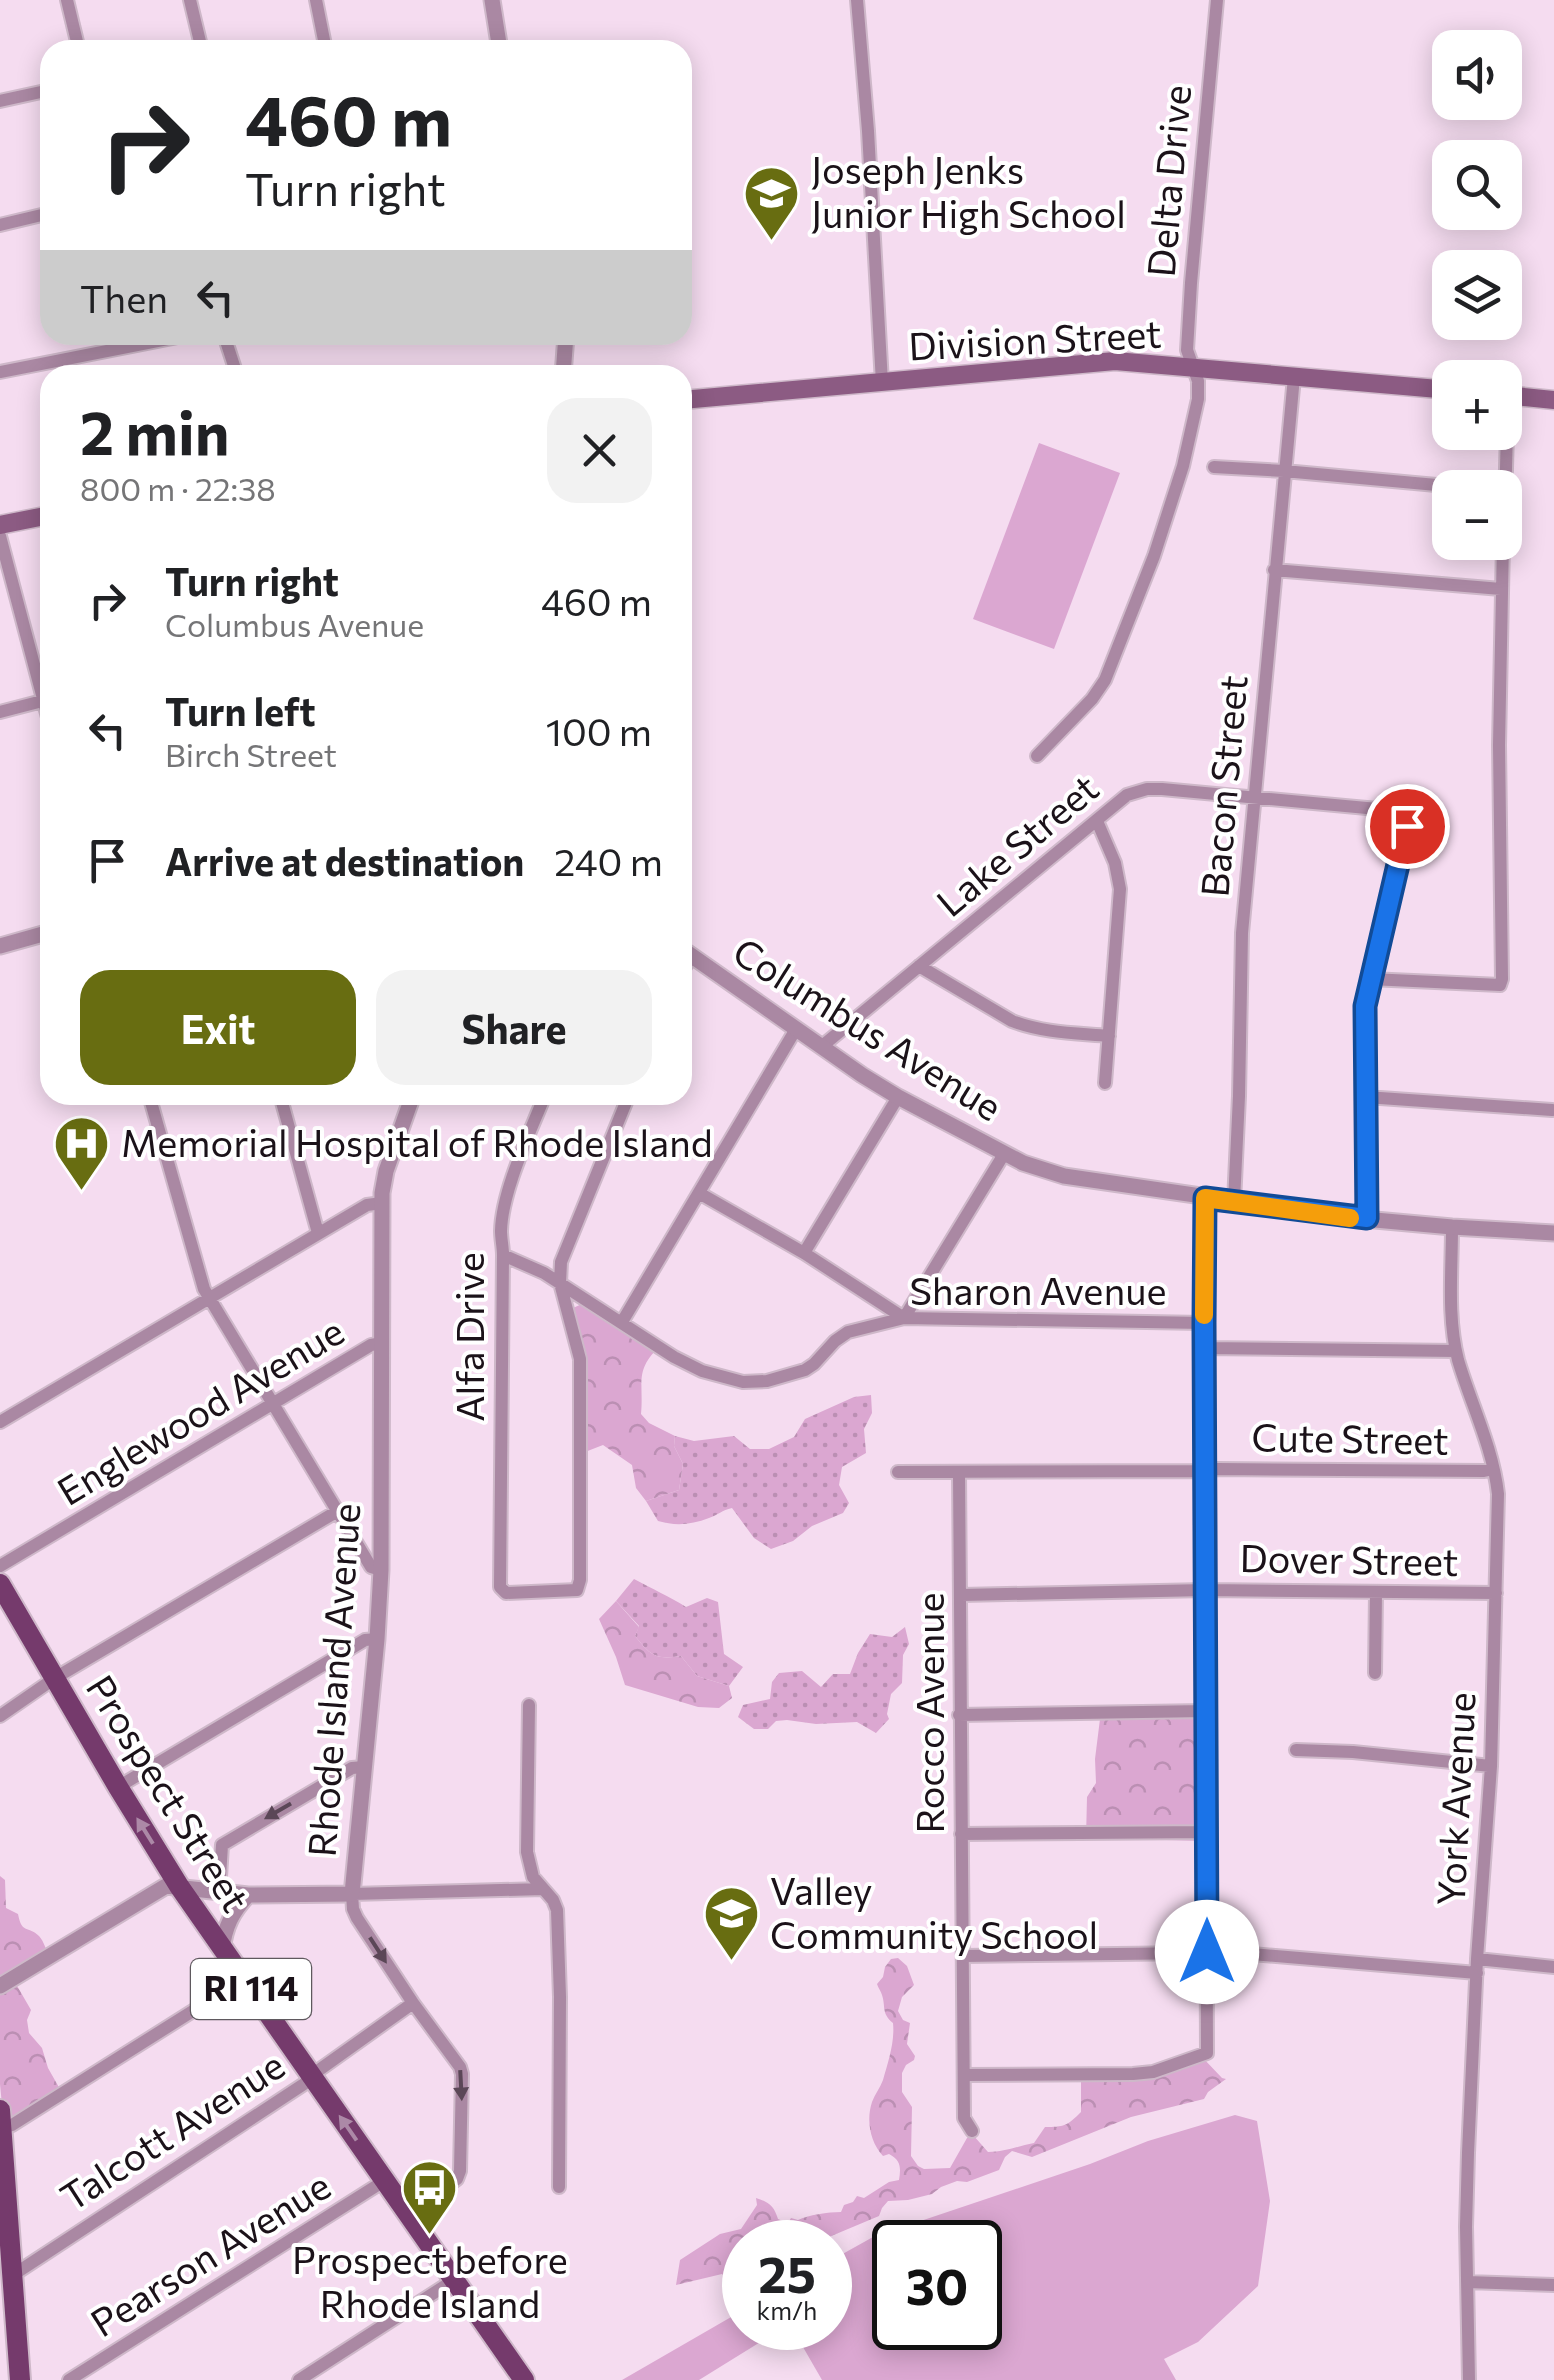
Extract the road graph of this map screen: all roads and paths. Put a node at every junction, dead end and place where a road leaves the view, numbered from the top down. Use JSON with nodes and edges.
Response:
{"nodes":[{"id":1,"x":67,"y":0,"type":"edge"},
{"id":2,"x":190,"y":0,"type":"edge"},
{"id":3,"x":316,"y":0,"type":"edge"},
{"id":4,"x":492,"y":0,"type":"edge"},
{"id":5,"x":856,"y":0,"type":"edge"},
{"id":6,"x":1216,"y":0,"type":"edge"},
{"id":7,"x":77,"y":40,"type":"edge"},
{"id":8,"x":200,"y":40,"type":"edge"},
{"id":9,"x":324,"y":40,"type":"edge"},
{"id":10,"x":498,"y":40,"type":"edge"},
{"id":11,"x":40,"y":92,"type":"edge"},
{"id":12,"x":0,"y":100,"type":"edge"},
{"id":13,"x":40,"y":215,"type":"edge"},
{"id":14,"x":0,"y":225,"type":"edge"},
{"id":15,"x":124,"y":345,"type":"edge"},
{"id":16,"x":1193,"y":366,"type":"junction"},
{"id":17,"x":0,"y":372,"type":"edge"},
{"id":18,"x":1294,"y":376,"type":"junction"},
{"id":19,"x":882,"y":383,"type":"junction"},
{"id":20,"x":1432,"y":388,"type":"edge"},
{"id":21,"x":1522,"y":397,"type":"edge"},
{"id":22,"x":692,"y":399,"type":"edge"},
{"id":23,"x":1554,"y":400,"type":"edge"},
{"id":24,"x":1214,"y":468,"type":"dead end"},
{"id":25,"x":1284,"y":471,"type":"junction"},
{"id":26,"x":1432,"y":485,"type":"edge"},
{"id":27,"x":40,"y":516,"type":"edge"},
{"id":28,"x":0,"y":525,"type":"edge"},
{"id":29,"x":0,"y":536,"type":"edge"},
{"id":30,"x":1502,"y":560,"type":"edge"},
{"id":31,"x":1274,"y":570,"type":"junction"},
{"id":32,"x":1500,"y":588,"type":"junction"},
{"id":33,"x":40,"y":676,"type":"edge"},
{"id":34,"x":40,"y":702,"type":"edge"},
{"id":35,"x":0,"y":712,"type":"edge"},
{"id":36,"x":1037,"y":756,"type":"dead end"},
{"id":37,"x":1255,"y":798,"type":"junction"},
{"id":38,"x":1097,"y":821,"type":"junction"},
{"id":39,"x":40,"y":935,"type":"edge"},
{"id":40,"x":0,"y":946,"type":"edge"},
{"id":41,"x":692,"y":956,"type":"edge"},
{"id":42,"x":919,"y":966,"type":"junction"},
{"id":43,"x":1370,"y":979,"type":"junction"},
{"id":44,"x":796,"y":1029,"type":"junction"},
{"id":45,"x":1109,"y":1036,"type":"junction"},
{"id":46,"x":822,"y":1047,"type":"junction"},
{"id":47,"x":1105,"y":1083,"type":"dead end"},
{"id":48,"x":898,"y":1096,"type":"junction"},
{"id":49,"x":1366,"y":1098,"type":"junction"},
{"id":50,"x":152,"y":1105,"type":"edge"},
{"id":51,"x":283,"y":1105,"type":"edge"},
{"id":52,"x":409,"y":1105,"type":"edge"},
{"id":53,"x":541,"y":1105,"type":"edge"},
{"id":54,"x":625,"y":1105,"type":"edge"},
{"id":55,"x":1552,"y":1110,"type":"edge"},
{"id":56,"x":1004,"y":1154,"type":"junction"},
{"id":57,"x":699,"y":1193,"type":"junction"},
{"id":58,"x":1205,"y":1198,"type":"junction"},
{"id":59,"x":1234,"y":1202,"type":"junction"},
{"id":60,"x":382,"y":1203,"type":"junction"},
{"id":61,"x":1367,"y":1218,"type":"junction"},
{"id":62,"x":1452,"y":1227,"type":"junction"},
{"id":63,"x":1554,"y":1232,"type":"edge"},
{"id":64,"x":318,"y":1233,"type":"junction"},
{"id":65,"x":804,"y":1253,"type":"junction"},
{"id":66,"x":503,"y":1255,"type":"junction"},
{"id":67,"x":560,"y":1283,"type":"junction"},
{"id":68,"x":209,"y":1298,"type":"junction"},
{"id":69,"x":904,"y":1318,"type":"junction"},
{"id":70,"x":622,"y":1322,"type":"junction"},
{"id":71,"x":1204,"y":1323,"type":"junction"},
{"id":72,"x":382,"y":1344,"type":"junction"},
{"id":73,"x":1204,"y":1348,"type":"junction"},
{"id":74,"x":1456,"y":1351,"type":"junction"},
{"id":75,"x":272,"y":1404,"type":"junction"},
{"id":76,"x":0,"y":1422,"type":"edge"},
{"id":77,"x":1494,"y":1469,"type":"junction"},
{"id":78,"x":1205,"y":1471,"type":"junction"},
{"id":79,"x":898,"y":1472,"type":"dead end"},
{"id":80,"x":959,"y":1473,"type":"junction"},
{"id":81,"x":336,"y":1512,"type":"junction"},
{"id":82,"x":0,"y":1566,"type":"edge"},
{"id":83,"x":382,"y":1570,"type":"junction"},
{"id":84,"x":0,"y":1584,"type":"edge"},
{"id":85,"x":1206,"y":1590,"type":"junction"},
{"id":86,"x":1376,"y":1592,"type":"junction"},
{"id":87,"x":1496,"y":1593,"type":"junction"},
{"id":88,"x":960,"y":1595,"type":"junction"},
{"id":89,"x":377,"y":1639,"type":"junction"},
{"id":90,"x":1374,"y":1674,"type":"dead end"},
{"id":91,"x":55,"y":1678,"type":"junction"},
{"id":92,"x":530,"y":1705,"type":"dead end"},
{"id":93,"x":1206,"y":1712,"type":"junction"},
{"id":94,"x":960,"y":1715,"type":"junction"},
{"id":95,"x":0,"y":1716,"type":"edge"},
{"id":96,"x":1296,"y":1750,"type":"dead end"},
{"id":97,"x":1491,"y":1766,"type":"junction"},
{"id":98,"x":364,"y":1767,"type":"junction"},
{"id":99,"x":118,"y":1788,"type":"junction"},
{"id":100,"x":1207,"y":1832,"type":"junction"},
{"id":101,"x":961,"y":1834,"type":"junction"},
{"id":102,"x":179,"y":1886,"type":"junction"},
{"id":103,"x":543,"y":1889,"type":"junction"},
{"id":104,"x":219,"y":1893,"type":"junction"},
{"id":105,"x":352,"y":1894,"type":"junction"},
{"id":106,"x":248,"y":1895,"type":"junction"},
{"id":107,"x":222,"y":1950,"type":"junction"},
{"id":108,"x":1207,"y":1952,"type":"junction"},
{"id":109,"x":963,"y":1956,"type":"junction"},
{"id":110,"x":1477,"y":1966,"type":"junction"},
{"id":111,"x":1554,"y":1967,"type":"edge"},
{"id":112,"x":243,"y":1977,"type":"junction"},
{"id":113,"x":0,"y":1986,"type":"edge"},
{"id":114,"x":413,"y":2002,"type":"junction"},
{"id":115,"x":964,"y":2075,"type":"junction"},
{"id":116,"x":312,"y":2076,"type":"junction"},
{"id":117,"x":1,"y":2119,"type":"edge"},
{"id":118,"x":972,"y":2131,"type":"dead end"},
{"id":119,"x":384,"y":2181,"type":"junction"},
{"id":120,"x":559,"y":2187,"type":"dead end"},
{"id":121,"x":408,"y":2215,"type":"junction"},
{"id":122,"x":12,"y":2275,"type":"junction"},
{"id":123,"x":454,"y":2280,"type":"junction"},
{"id":124,"x":1467,"y":2282,"type":"junction"},
{"id":125,"x":1554,"y":2285,"type":"edge"},
{"id":126,"x":518,"y":2378,"type":"edge"},
{"id":127,"x":20,"y":2380,"type":"edge"},
{"id":128,"x":69,"y":2380,"type":"edge"},
{"id":129,"x":299,"y":2380,"type":"edge"},
{"id":130,"x":1469,"y":2380,"type":"edge"}],
"edges":[{"from":1,"to":7,"type":"street"},
{"from":2,"to":8,"type":"street"},
{"from":3,"to":9,"type":"street"},
{"from":4,"to":10,"type":"street"},
{"from":5,"to":19,"type":"street"},
{"from":6,"to":16,"type":"street","name":"Delta Drive"},
{"from":11,"to":12,"type":"street"},
{"from":13,"to":14,"type":"street"},
{"from":15,"to":17,"type":"street"},
{"from":16,"to":18,"type":"main road","name":"Division Street"},
{"from":16,"to":19,"type":"main road","name":"Division Street"},
{"from":16,"to":36,"type":"street","name":"Delta Drive"},
{"from":18,"to":20,"type":"main road","name":"Division Street"},
{"from":18,"to":25,"type":"street","name":"Bacon Street"},
{"from":19,"to":22,"type":"main road","name":"Division Street"},
{"from":21,"to":23,"type":"main road"},
{"from":24,"to":25,"type":"street"},
{"from":25,"to":26,"type":"street"},
{"from":25,"to":31,"type":"street","name":"Bacon Street"},
{"from":27,"to":28,"type":"main road"},
{"from":29,"to":33,"type":"street"},
{"from":30,"to":32,"type":"street"},
{"from":31,"to":32,"type":"street"},
{"from":31,"to":37,"type":"street","name":"Bacon Street"},
{"from":32,"to":43,"type":"street"},
{"from":34,"to":35,"type":"street"},
{"from":37,"to":38,"type":"street","name":"Lake Street"},
{"from":37,"to":43,"type":"street","name":"Lake Street"},
{"from":37,"to":59,"type":"street","name":"Bacon Street"},
{"from":38,"to":42,"type":"street","name":"Lake Street"},
{"from":38,"to":45,"type":"street"},
{"from":39,"to":40,"type":"street"},
{"from":41,"to":44,"type":"street","name":"Columbus Avenue"},
{"from":42,"to":45,"type":"street"},
{"from":42,"to":46,"type":"street","name":"Lake Street"},
{"from":43,"to":49,"type":"street"},
{"from":44,"to":46,"type":"street","name":"Columbus Avenue"},
{"from":44,"to":57,"type":"street"},
{"from":45,"to":47,"type":"street"},
{"from":46,"to":48,"type":"street","name":"Columbus Avenue"},
{"from":48,"to":56,"type":"street","name":"Columbus Avenue"},
{"from":48,"to":65,"type":"street"},
{"from":49,"to":55,"type":"street"},
{"from":49,"to":61,"type":"street"},
{"from":50,"to":68,"type":"street"},
{"from":51,"to":64,"type":"street"},
{"from":52,"to":60,"type":"street","name":"Rhode Island Avenue"},
{"from":53,"to":66,"type":"street","name":"Alfa Drive"},
{"from":54,"to":67,"type":"street"},
{"from":56,"to":58,"type":"street","name":"Columbus Avenue"},
{"from":56,"to":69,"type":"street"},
{"from":57,"to":65,"type":"street"},
{"from":57,"to":70,"type":"street"},
{"from":58,"to":59,"type":"street","name":"Columbus Avenue"},
{"from":58,"to":71,"type":"street"},
{"from":59,"to":61,"type":"street","name":"Columbus Avenue"},
{"from":60,"to":64,"type":"street"},
{"from":60,"to":72,"type":"street","name":"Rhode Island Avenue"},
{"from":61,"to":62,"type":"street","name":"Columbus Avenue"},
{"from":62,"to":63,"type":"street","name":"Columbus Avenue"},
{"from":62,"to":74,"type":"street","name":"York Avenue"},
{"from":64,"to":68,"type":"street"},
{"from":65,"to":69,"type":"street"},
{"from":66,"to":67,"type":"street","name":"Sharon Avenue"},
{"from":66,"to":67,"type":"street","name":"Alfa Drive"},
{"from":67,"to":70,"type":"street","name":"Sharon Avenue"},
{"from":68,"to":75,"type":"street"},
{"from":68,"to":76,"type":"street"},
{"from":69,"to":70,"type":"street","name":"Sharon Avenue"},
{"from":69,"to":71,"type":"street","name":"Sharon Avenue"},
{"from":71,"to":73,"type":"street"},
{"from":72,"to":75,"type":"street","name":"Englewood Avenue"},
{"from":72,"to":83,"type":"street","name":"Rhode Island Avenue"},
{"from":73,"to":74,"type":"street"},
{"from":73,"to":78,"type":"street"},
{"from":74,"to":77,"type":"street","name":"York Avenue"},
{"from":75,"to":81,"type":"street"},
{"from":75,"to":82,"type":"street","name":"Englewood Avenue"},
{"from":77,"to":78,"type":"street","name":"Cute Street"},
{"from":77,"to":87,"type":"street","name":"York Avenue"},
{"from":78,"to":80,"type":"street","name":"Cute Street"},
{"from":78,"to":85,"type":"street"},
{"from":79,"to":80,"type":"street","name":"Cute Street"},
{"from":80,"to":88,"type":"street","name":"Rocco Avenue"},
{"from":81,"to":83,"type":"street"},
{"from":81,"to":91,"type":"street"},
{"from":83,"to":89,"type":"street","name":"Rhode Island Avenue"},
{"from":84,"to":91,"type":"main road","name":"Prospect Street","number":"RI 114"},
{"from":85,"to":86,"type":"street","name":"Dover Street"},
{"from":85,"to":88,"type":"street","name":"Dover Street"},
{"from":85,"to":93,"type":"street"},
{"from":86,"to":87,"type":"street","name":"Dover Street"},
{"from":86,"to":90,"type":"street"},
{"from":87,"to":97,"type":"street","name":"York Avenue"},
{"from":88,"to":94,"type":"street","name":"Rocco Avenue"},
{"from":89,"to":98,"type":"street","name":"Rhode Island Avenue"},
{"from":89,"to":99,"type":"street"},
{"from":91,"to":95,"type":"street"},
{"from":91,"to":99,"type":"main road","name":"Prospect Street","number":"RI 114"},
{"from":92,"to":103,"type":"street"},
{"from":93,"to":94,"type":"street"},
{"from":93,"to":100,"type":"street"},
{"from":94,"to":101,"type":"street","name":"Rocco Avenue"},
{"from":96,"to":97,"type":"street"},
{"from":97,"to":110,"type":"street","name":"York Avenue"},
{"from":98,"to":104,"type":"street","one_way":true},
{"from":98,"to":105,"type":"street","name":"Rhode Island Avenue"},
{"from":102,"to":99,"type":"main road","name":"Prospect Street","number":"RI 114","one_way":true},
{"from":100,"to":101,"type":"street"},
{"from":100,"to":108,"type":"street"},
{"from":101,"to":109,"type":"street","name":"Rocco Avenue"},
{"from":102,"to":104,"type":"street"},
{"from":102,"to":107,"type":"main road","name":"Prospect Street","number":"RI 114"},
{"from":102,"to":113,"type":"street"},
{"from":103,"to":105,"type":"street"},
{"from":103,"to":120,"type":"street"},
{"from":104,"to":106,"type":"street"},
{"from":105,"to":106,"type":"street"},
{"from":105,"to":114,"type":"street","name":"Rhode Island Avenue","one_way":true},
{"from":106,"to":107,"type":"street"},
{"from":107,"to":112,"type":"main road","name":"Prospect Street","number":"RI 114"},
{"from":108,"to":109,"type":"street"},
{"from":108,"to":110,"type":"street"},
{"from":108,"to":115,"type":"street"},
{"from":109,"to":115,"type":"street","name":"Rocco Avenue"},
{"from":110,"to":111,"type":"street"},
{"from":110,"to":124,"type":"street","name":"York Avenue"},
{"from":112,"to":116,"type":"main road","name":"Prospect Street","number":"RI 114"},
{"from":112,"to":117,"type":"street"},
{"from":114,"to":116,"type":"street","name":"Talcott Avenue"},
{"from":114,"to":121,"type":"street","name":"Rhode Island Avenue","one_way":true},
{"from":115,"to":118,"type":"street","name":"Rocco Avenue"},
{"from":119,"to":116,"type":"main road","name":"Prospect Street","number":"RI 114","one_way":true},
{"from":116,"to":122,"type":"street","name":"Talcott Avenue"},
{"from":117,"to":122,"type":"main road"},
{"from":119,"to":121,"type":"main road","name":"Prospect Street","number":"RI 114"},
{"from":119,"to":128,"type":"street","name":"Pearson Avenue"},
{"from":121,"to":123,"type":"main road","name":"Prospect Street","number":"RI 114"},
{"from":122,"to":127,"type":"main road"},
{"from":123,"to":126,"type":"main road","name":"Prospect Street","number":"RI 114"},
{"from":123,"to":129,"type":"street"},
{"from":124,"to":125,"type":"street"},
{"from":124,"to":130,"type":"street","name":"York Avenue"}]}
